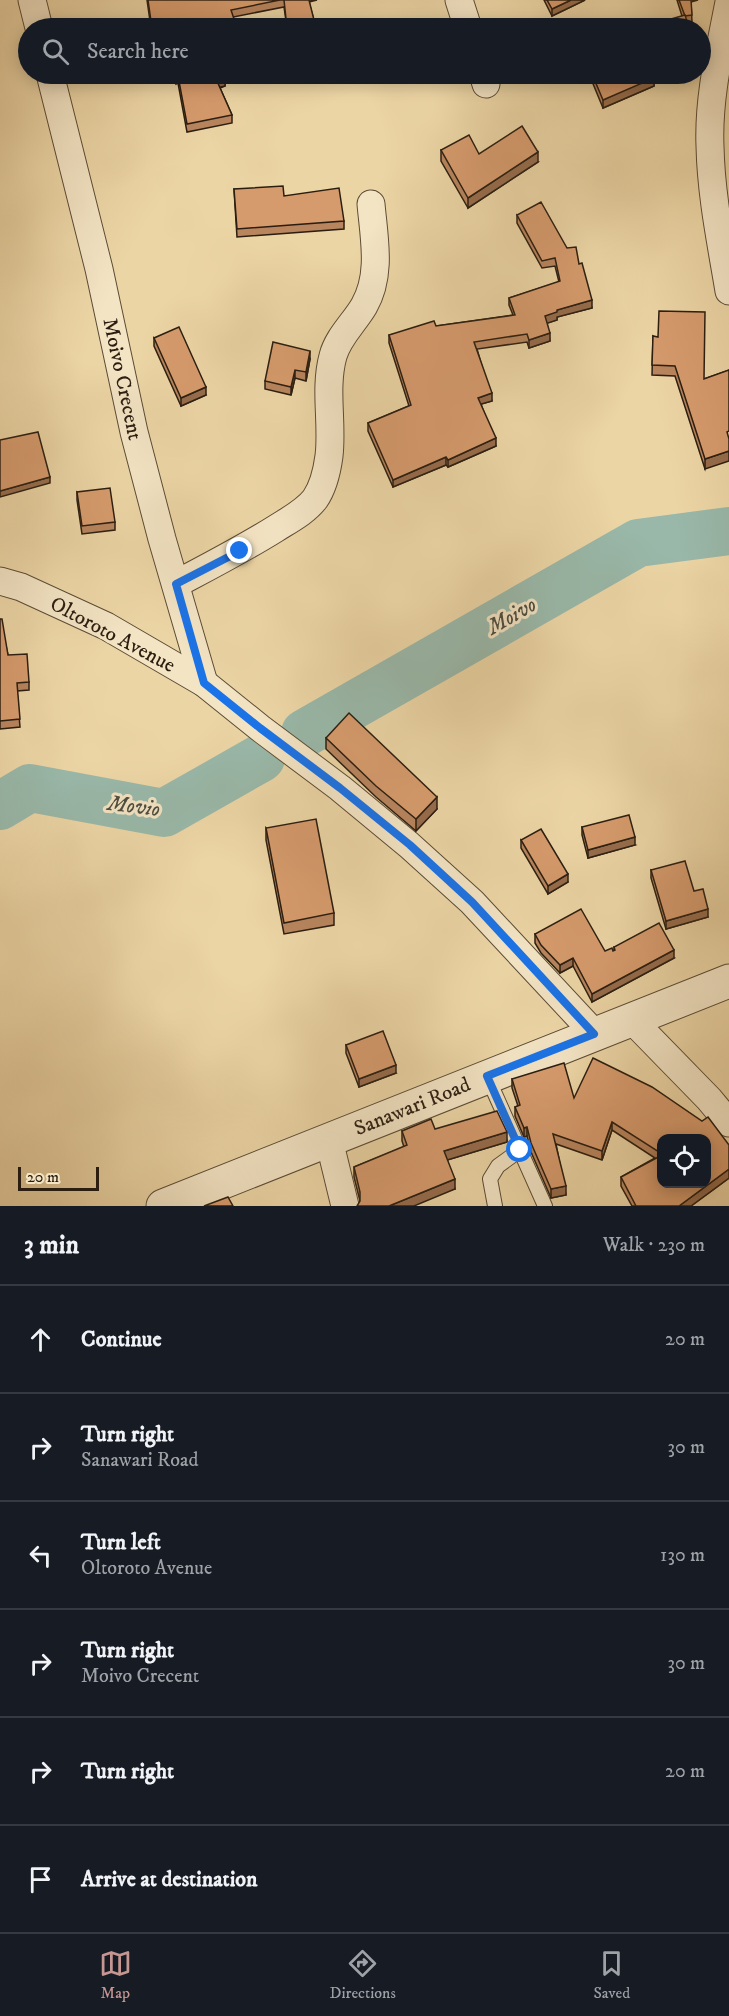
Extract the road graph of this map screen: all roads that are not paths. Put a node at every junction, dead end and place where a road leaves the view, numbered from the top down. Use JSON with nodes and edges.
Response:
{"nodes":[{"id":1,"x":32,"y":0,"type":"edge"},
{"id":2,"x":459,"y":0,"type":"edge"},
{"id":3,"x":729,"y":2,"type":"edge"},
{"id":4,"x":36,"y":18,"type":"edge"},
{"id":5,"x":465,"y":18,"type":"edge"},
{"id":6,"x":53,"y":84,"type":"edge"},
{"id":7,"x":371,"y":204,"type":"dead end"},
{"id":8,"x":729,"y":291,"type":"edge"},
{"id":9,"x":0,"y":581,"type":"edge"},
{"id":10,"x":176,"y":584,"type":"junction"},
{"id":11,"x":204,"y":683,"type":"junction"},
{"id":12,"x":729,"y":981,"type":"edge"},
{"id":13,"x":631,"y":1019,"type":"junction"},
{"id":14,"x":594,"y":1034,"type":"junction"},
{"id":15,"x":487,"y":1076,"type":"junction"},
{"id":16,"x":729,"y":1123,"type":"edge"},
{"id":17,"x":329,"y":1140,"type":"junction"},
{"id":18,"x":520,"y":1150,"type":"junction"},
{"id":19,"x":163,"y":1206,"type":"edge"},
{"id":20,"x":345,"y":1206,"type":"edge"},
{"id":21,"x":495,"y":1206,"type":"edge"},
{"id":22,"x":544,"y":1206,"type":"edge"}],
"edges":[{"from":1,"to":4,"type":"street"},
{"from":2,"to":5,"type":"street"},
{"from":3,"to":8,"type":"street"},
{"from":6,"to":10,"type":"street","name":"Moivo Crecent"},
{"from":7,"to":10,"type":"street"},
{"from":9,"to":11,"type":"street","name":"Oltoroto Avenue"},
{"from":10,"to":11,"type":"street","name":"Moivo Crecent"},
{"from":11,"to":14,"type":"street","name":"Oltoroto Avenue"},
{"from":12,"to":13,"type":"street","name":"Sanawari Road"},
{"from":13,"to":14,"type":"street","name":"Sanawari Road"},
{"from":13,"to":16,"type":"street"},
{"from":14,"to":15,"type":"street","name":"Sanawari Road"},
{"from":15,"to":17,"type":"street","name":"Sanawari Road"},
{"from":15,"to":18,"type":"lane"},
{"from":17,"to":19,"type":"street","name":"Sanawari Road"},
{"from":17,"to":20,"type":"street"},
{"from":18,"to":21,"type":"lane"},
{"from":18,"to":22,"type":"lane"}]}
